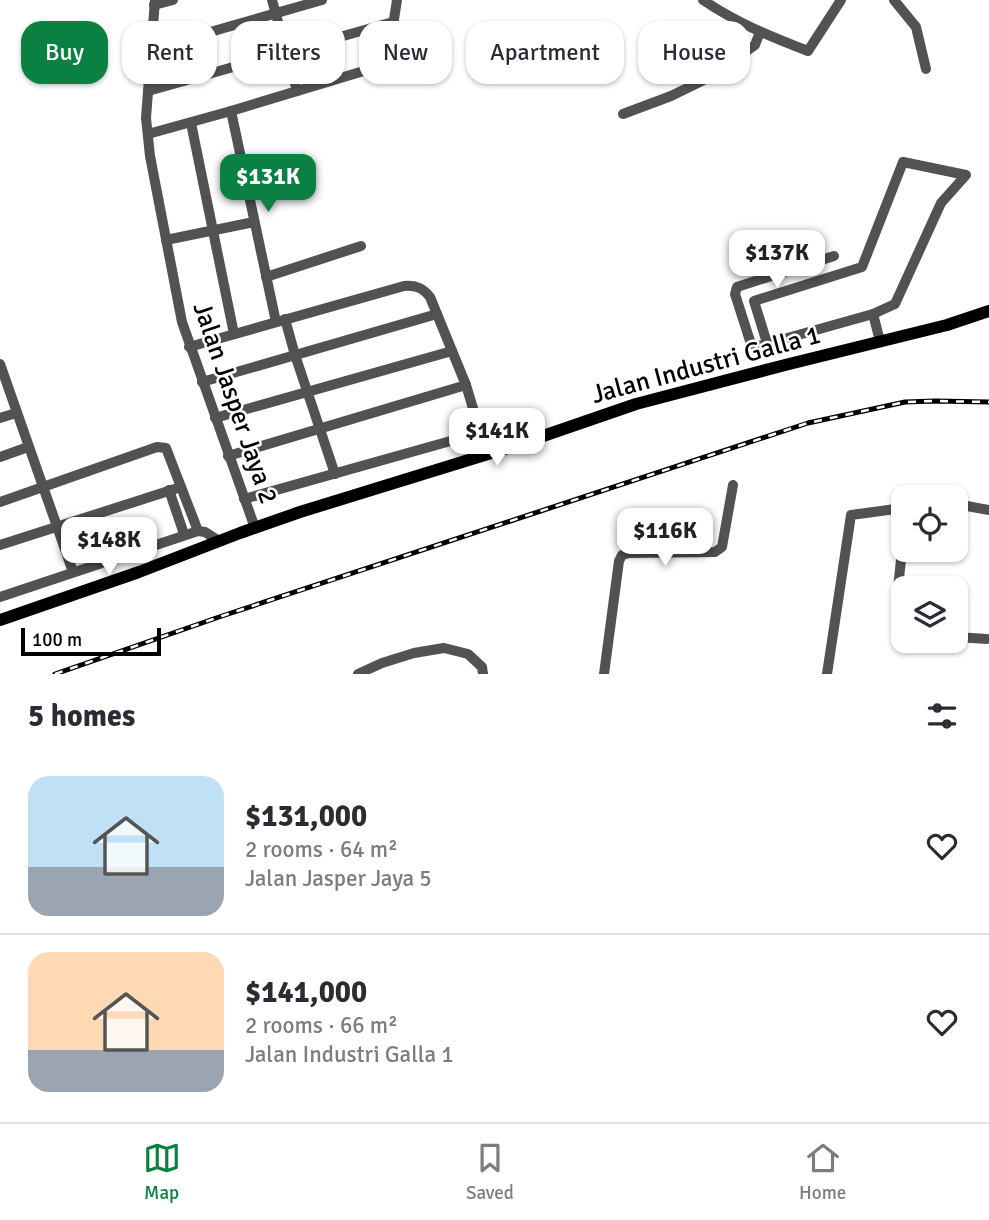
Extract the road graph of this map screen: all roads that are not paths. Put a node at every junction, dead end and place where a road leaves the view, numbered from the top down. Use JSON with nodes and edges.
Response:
{"nodes":[{"id":1,"x":173,"y":0,"type":"edge"},
{"id":2,"x":272,"y":0,"type":"edge"},
{"id":3,"x":322,"y":0,"type":"edge"},
{"id":4,"x":397,"y":0,"type":"edge"},
{"id":5,"x":703,"y":0,"type":"edge"},
{"id":6,"x":841,"y":0,"type":"edge"},
{"id":7,"x":894,"y":0,"type":"edge"},
{"id":8,"x":155,"y":2,"type":"edge"},
{"id":9,"x":276,"y":13,"type":"junction"},
{"id":10,"x":153,"y":21,"type":"edge"},
{"id":11,"x":278,"y":21,"type":"edge"},
{"id":12,"x":393,"y":21,"type":"edge"},
{"id":13,"x":217,"y":30,"type":"edge"},
{"id":14,"x":760,"y":32,"type":"junction"},
{"id":15,"x":231,"y":68,"type":"edge"},
{"id":16,"x":926,"y":69,"type":"dead end"},
{"id":17,"x":359,"y":72,"type":"edge"},
{"id":18,"x":148,"y":84,"type":"edge"},
{"id":19,"x":296,"y":84,"type":"edge"},
{"id":20,"x":148,"y":91,"type":"junction"},
{"id":21,"x":298,"y":91,"type":"junction"},
{"id":22,"x":231,"y":111,"type":"junction"},
{"id":23,"x":623,"y":114,"type":"dead end"},
{"id":24,"x":191,"y":122,"type":"junction"},
{"id":25,"x":148,"y":134,"type":"junction"},
{"id":26,"x":254,"y":222,"type":"junction"},
{"id":27,"x":212,"y":230,"type":"junction"},
{"id":28,"x":166,"y":240,"type":"junction"},
{"id":29,"x":361,"y":246,"type":"dead end"},
{"id":30,"x":834,"y":256,"type":"dead end"},
{"id":31,"x":266,"y":276,"type":"junction"},
{"id":32,"x":989,"y":311,"type":"edge"},
{"id":33,"x":437,"y":314,"type":"junction"},
{"id":34,"x":873,"y":314,"type":"junction"},
{"id":35,"x":281,"y":321,"type":"junction"},
{"id":36,"x":234,"y":334,"type":"junction"},
{"id":37,"x":880,"y":341,"type":"junction"},
{"id":38,"x":767,"y":343,"type":"junction"},
{"id":39,"x":189,"y":347,"type":"junction"},
{"id":40,"x":452,"y":351,"type":"junction"},
{"id":41,"x":295,"y":355,"type":"junction"},
{"id":42,"x":1,"y":368,"type":"edge"},
{"id":43,"x":202,"y":382,"type":"junction"},
{"id":44,"x":466,"y":385,"type":"junction"},
{"id":45,"x":308,"y":392,"type":"junction"},
{"id":46,"x":16,"y":413,"type":"junction"},
{"id":47,"x":0,"y":418,"type":"edge"},
{"id":48,"x":215,"y":418,"type":"junction"},
{"id":49,"x":320,"y":428,"type":"junction"},
{"id":50,"x":479,"y":433,"type":"junction"},
{"id":51,"x":28,"y":447,"type":"junction"},
{"id":52,"x":484,"y":455,"type":"junction"},
{"id":53,"x":229,"y":456,"type":"junction"},
{"id":54,"x":0,"y":457,"type":"edge"},
{"id":55,"x":335,"y":474,"type":"junction"},
{"id":56,"x":733,"y":485,"type":"dead end"},
{"id":57,"x":181,"y":486,"type":"junction"},
{"id":58,"x":43,"y":487,"type":"junction"},
{"id":59,"x":169,"y":490,"type":"junction"},
{"id":60,"x":244,"y":499,"type":"junction"},
{"id":61,"x":0,"y":502,"type":"edge"},
{"id":62,"x":968,"y":507,"type":"edge"},
{"id":63,"x":891,"y":510,"type":"edge"},
{"id":64,"x":989,"y":510,"type":"edge"},
{"id":65,"x":57,"y":527,"type":"junction"},
{"id":66,"x":254,"y":528,"type":"junction"},
{"id":67,"x":198,"y":531,"type":"junction"},
{"id":68,"x":184,"y":534,"type":"junction"},
{"id":69,"x":219,"y":541,"type":"junction"},
{"id":70,"x":0,"y":545,"type":"edge"},
{"id":71,"x":73,"y":572,"type":"junction"},
{"id":72,"x":0,"y":597,"type":"edge"},
{"id":73,"x":0,"y":620,"type":"edge"},
{"id":74,"x":968,"y":638,"type":"edge"},
{"id":75,"x":987,"y":639,"type":"dead end"},
{"id":76,"x":487,"y":673,"type":"edge"},
{"id":77,"x":358,"y":674,"type":"edge"},
{"id":78,"x":604,"y":674,"type":"edge"},
{"id":79,"x":827,"y":674,"type":"edge"}],
"edges":[{"from":1,"to":8,"type":"street"},
{"from":2,"to":9,"type":"street"},
{"from":3,"to":9,"type":"street"},
{"from":4,"to":12,"type":"street"},
{"from":5,"to":14,"type":"street"},
{"from":6,"to":14,"type":"street"},
{"from":7,"to":16,"type":"street"},
{"from":8,"to":10,"type":"street","name":"Jalan Jasper Jaya 2"},
{"from":9,"to":11,"type":"street"},
{"from":9,"to":13,"type":"street"},
{"from":14,"to":23,"type":"street"},
{"from":15,"to":20,"type":"street"},
{"from":17,"to":21,"type":"street"},
{"from":18,"to":20,"type":"street","name":"Jalan Jasper Jaya 2"},
{"from":19,"to":21,"type":"street"},
{"from":20,"to":25,"type":"street","name":"Jalan Jasper Jaya 2"},
{"from":21,"to":22,"type":"street"},
{"from":22,"to":24,"type":"street"},
{"from":22,"to":26,"type":"street"},
{"from":24,"to":25,"type":"street"},
{"from":24,"to":27,"type":"street"},
{"from":25,"to":28,"type":"street","name":"Jalan Jasper Jaya 2"},
{"from":26,"to":27,"type":"street"},
{"from":26,"to":31,"type":"street"},
{"from":27,"to":28,"type":"street"},
{"from":27,"to":36,"type":"street"},
{"from":28,"to":39,"type":"street","name":"Jalan Jasper Jaya 2"},
{"from":29,"to":31,"type":"street"},
{"from":30,"to":38,"type":"street"},
{"from":31,"to":35,"type":"street"},
{"from":32,"to":37,"type":"main road","name":"Jalan Industri Galla 1"},
{"from":33,"to":35,"type":"street"},
{"from":33,"to":40,"type":"street"},
{"from":33,"to":41,"type":"street"},
{"from":34,"to":37,"type":"street"},
{"from":34,"to":38,"type":"street"},
{"from":34,"to":38,"type":"street"},
{"from":35,"to":36,"type":"street"},
{"from":35,"to":41,"type":"street"},
{"from":36,"to":39,"type":"street"},
{"from":37,"to":52,"type":"main road","name":"Jalan Industri Galla 1"},
{"from":39,"to":43,"type":"street","name":"Jalan Jasper Jaya 2"},
{"from":40,"to":44,"type":"street"},
{"from":40,"to":45,"type":"street"},
{"from":41,"to":43,"type":"street"},
{"from":41,"to":45,"type":"street"},
{"from":42,"to":46,"type":"street"},
{"from":43,"to":48,"type":"street","name":"Jalan Jasper Jaya 2"},
{"from":44,"to":49,"type":"street"},
{"from":44,"to":50,"type":"street"},
{"from":45,"to":48,"type":"street"},
{"from":45,"to":49,"type":"street"},
{"from":46,"to":47,"type":"street"},
{"from":46,"to":51,"type":"street"},
{"from":48,"to":53,"type":"street","name":"Jalan Jasper Jaya 2"},
{"from":49,"to":53,"type":"street"},
{"from":49,"to":55,"type":"street"},
{"from":50,"to":52,"type":"street"},
{"from":50,"to":55,"type":"street"},
{"from":51,"to":54,"type":"street"},
{"from":51,"to":58,"type":"street"},
{"from":52,"to":66,"type":"main road","name":"Jalan Industri Galla 1"},
{"from":53,"to":60,"type":"street","name":"Jalan Jasper Jaya 2"},
{"from":55,"to":60,"type":"street"},
{"from":56,"to":78,"type":"street"},
{"from":57,"to":58,"type":"street"},
{"from":57,"to":59,"type":"street"},
{"from":57,"to":67,"type":"street"},
{"from":58,"to":61,"type":"street"},
{"from":58,"to":65,"type":"street"},
{"from":59,"to":65,"type":"street"},
{"from":59,"to":68,"type":"street"},
{"from":60,"to":66,"type":"street","name":"Jalan Jasper Jaya 2"},
{"from":62,"to":64,"type":"street"},
{"from":63,"to":79,"type":"street"},
{"from":65,"to":70,"type":"street"},
{"from":65,"to":71,"type":"street"},
{"from":66,"to":69,"type":"main road","name":"Jalan Industri Galla 1"},
{"from":67,"to":68,"type":"street"},
{"from":67,"to":69,"type":"street"},
{"from":68,"to":71,"type":"street"},
{"from":69,"to":73,"type":"main road","name":"Jalan Industri Galla 1"},
{"from":71,"to":72,"type":"street"},
{"from":74,"to":75,"type":"street"},
{"from":76,"to":77,"type":"street"}]}
